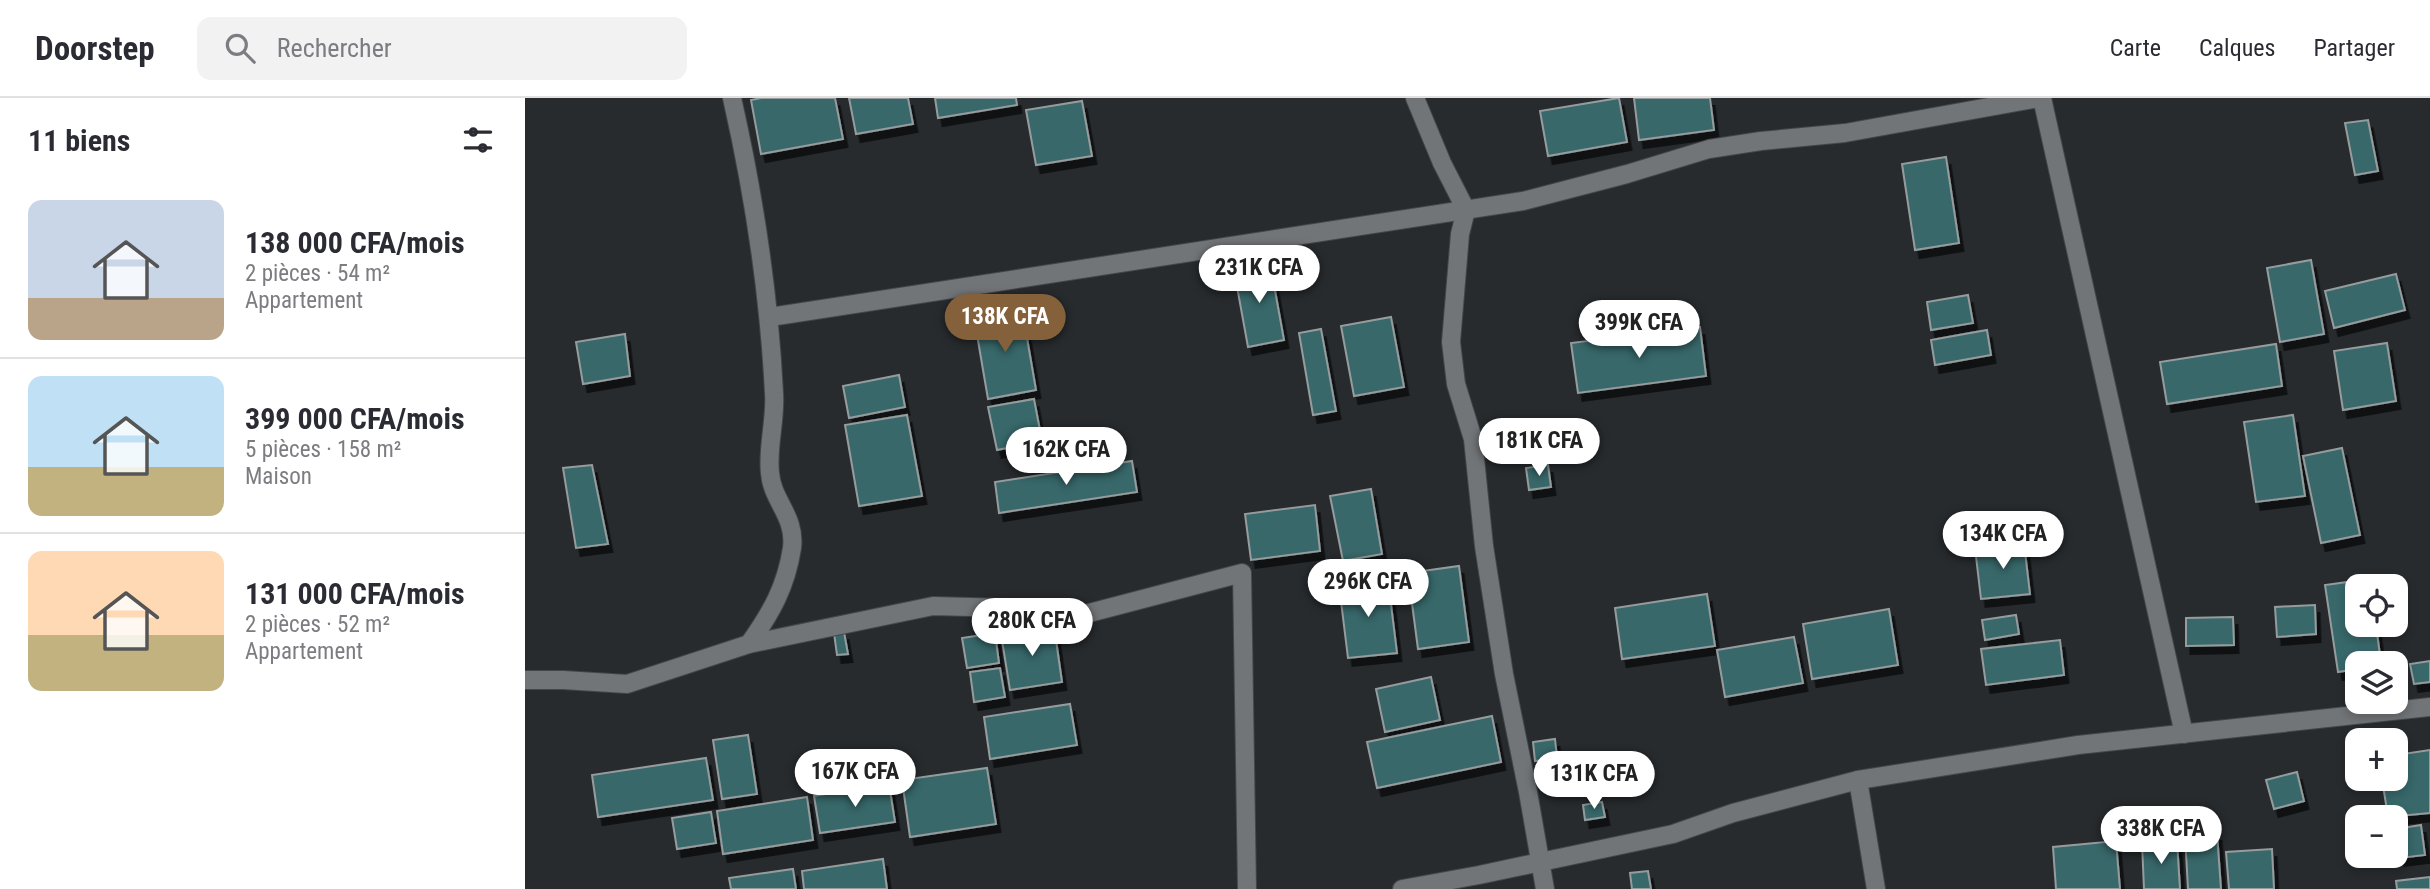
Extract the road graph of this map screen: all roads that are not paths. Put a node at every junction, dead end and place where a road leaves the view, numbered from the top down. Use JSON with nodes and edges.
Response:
{"nodes":[{"id":1,"x":733,"y":98,"type":"edge"},
{"id":2,"x":1415,"y":98,"type":"edge"},
{"id":3,"x":2041,"y":98,"type":"edge"},
{"id":4,"x":1466,"y":210,"type":"junction"},
{"id":5,"x":770,"y":317,"type":"junction"},
{"id":6,"x":749,"y":644,"type":"junction"},
{"id":7,"x":525,"y":680,"type":"edge"},
{"id":8,"x":2430,"y":707,"type":"edge"},
{"id":9,"x":2184,"y":734,"type":"junction"},
{"id":10,"x":1858,"y":780,"type":"junction"},
{"id":11,"x":1539,"y":863,"type":"junction"},
{"id":12,"x":1247,"y":889,"type":"edge"},
{"id":13,"x":1402,"y":889,"type":"edge"},
{"id":14,"x":1545,"y":889,"type":"edge"},
{"id":15,"x":1876,"y":889,"type":"edge"}],
"edges":[{"from":1,"to":5,"type":"street"},
{"from":2,"to":4,"type":"street"},
{"from":3,"to":4,"type":"street"},
{"from":3,"to":9,"type":"street"},
{"from":4,"to":5,"type":"street"},
{"from":4,"to":11,"type":"street"},
{"from":5,"to":6,"type":"street"},
{"from":6,"to":7,"type":"street"},
{"from":6,"to":12,"type":"street"},
{"from":8,"to":9,"type":"street"},
{"from":9,"to":10,"type":"street"},
{"from":10,"to":11,"type":"street"},
{"from":10,"to":15,"type":"street"},
{"from":11,"to":13,"type":"street"},
{"from":11,"to":14,"type":"street"}]}
